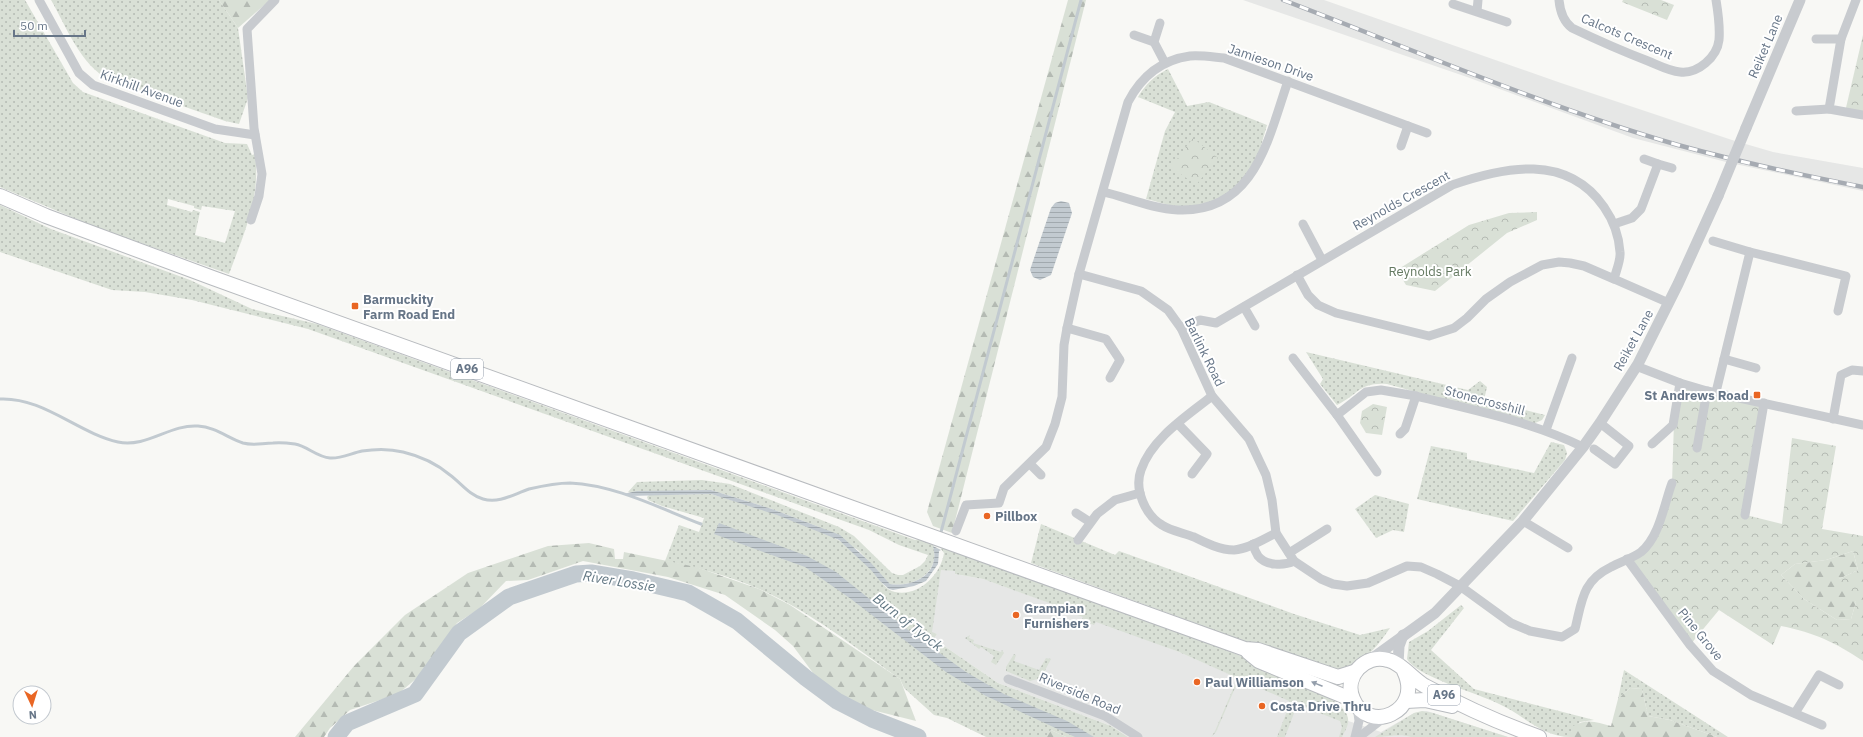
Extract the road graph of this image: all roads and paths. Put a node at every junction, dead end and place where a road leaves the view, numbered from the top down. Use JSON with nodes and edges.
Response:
{"nodes":[{"id":1,"x":39,"y":0,"type":"edge"},
{"id":2,"x":275,"y":0,"type":"edge"},
{"id":3,"x":1478,"y":0,"type":"edge"},
{"id":4,"x":1559,"y":0,"type":"edge"},
{"id":5,"x":1716,"y":0,"type":"edge"},
{"id":6,"x":1800,"y":0,"type":"edge"},
{"id":7,"x":1858,"y":3,"type":"edge"},
{"id":8,"x":1453,"y":4,"type":"dead end"},
{"id":9,"x":1477,"y":11,"type":"junction"},
{"id":10,"x":1507,"y":22,"type":"dead end"},
{"id":11,"x":1160,"y":23,"type":"dead end"},
{"id":12,"x":1134,"y":35,"type":"dead end"},
{"id":13,"x":1816,"y":39,"type":"dead end"},
{"id":14,"x":1841,"y":39,"type":"junction"},
{"id":15,"x":1154,"y":42,"type":"junction"},
{"id":16,"x":1165,"y":63,"type":"junction"},
{"id":17,"x":1288,"y":81,"type":"junction"},
{"id":18,"x":1829,"y":109,"type":"junction"},
{"id":19,"x":1796,"y":111,"type":"dead end"},
{"id":20,"x":1863,"y":115,"type":"edge"},
{"id":21,"x":1408,"y":126,"type":"junction"},
{"id":22,"x":1427,"y":133,"type":"dead end"},
{"id":23,"x":255,"y":135,"type":"junction"},
{"id":24,"x":1401,"y":146,"type":"dead end"},
{"id":25,"x":1644,"y":159,"type":"dead end"},
{"id":26,"x":1658,"y":164,"type":"junction"},
{"id":27,"x":1672,"y":168,"type":"dead end"},
{"id":28,"x":1104,"y":192,"type":"junction"},
{"id":29,"x":0,"y":196,"type":"edge"},
{"id":30,"x":251,"y":220,"type":"dead end"},
{"id":31,"x":1303,"y":224,"type":"dead end"},
{"id":32,"x":1614,"y":224,"type":"junction"},
{"id":33,"x":1713,"y":241,"type":"dead end"},
{"id":34,"x":1750,"y":252,"type":"junction"},
{"id":35,"x":1322,"y":260,"type":"junction"},
{"id":36,"x":1079,"y":274,"type":"junction"},
{"id":37,"x":1297,"y":275,"type":"junction"},
{"id":38,"x":1614,"y":279,"type":"junction"},
{"id":39,"x":1669,"y":303,"type":"junction"},
{"id":40,"x":1244,"y":307,"type":"junction"},
{"id":41,"x":1838,"y":311,"type":"dead end"},
{"id":42,"x":1255,"y":326,"type":"dead end"},
{"id":43,"x":1067,"y":328,"type":"junction"},
{"id":44,"x":1181,"y":328,"type":"junction"},
{"id":45,"x":1293,"y":358,"type":"dead end"},
{"id":46,"x":1572,"y":358,"type":"dead end"},
{"id":47,"x":1724,"y":359,"type":"junction"},
{"id":48,"x":1636,"y":366,"type":"junction"},
{"id":49,"x":1756,"y":368,"type":"dead end"},
{"id":50,"x":1863,"y":371,"type":"edge"},
{"id":51,"x":1110,"y":378,"type":"dead end"},
{"id":52,"x":1680,"y":384,"type":"junction"},
{"id":53,"x":1711,"y":391,"type":"junction"},
{"id":54,"x":1212,"y":396,"type":"junction"},
{"id":55,"x":1416,"y":396,"type":"junction"},
{"id":56,"x":1764,"y":403,"type":"junction"},
{"id":57,"x":1337,"y":415,"type":"junction"},
{"id":58,"x":1833,"y":419,"type":"junction"},
{"id":59,"x":1600,"y":423,"type":"junction"},
{"id":60,"x":1178,"y":424,"type":"junction"},
{"id":61,"x":1863,"y":425,"type":"edge"},
{"id":62,"x":1546,"y":430,"type":"junction"},
{"id":63,"x":1400,"y":434,"type":"dead end"},
{"id":64,"x":1652,"y":444,"type":"dead end"},
{"id":65,"x":1583,"y":447,"type":"junction"},
{"id":66,"x":1594,"y":448,"type":"dead end"},
{"id":67,"x":1697,"y":448,"type":"dead end"},
{"id":68,"x":1030,"y":464,"type":"junction"},
{"id":69,"x":1377,"y":472,"type":"dead end"},
{"id":70,"x":1041,"y":474,"type":"dead end"},
{"id":71,"x":1192,"y":474,"type":"dead end"},
{"id":72,"x":1672,"y":482,"type":"dead end"},
{"id":73,"x":1140,"y":493,"type":"junction"},
{"id":74,"x":1076,"y":513,"type":"dead end"},
{"id":75,"x":1746,"y":515,"type":"dead end"},
{"id":76,"x":1523,"y":521,"type":"junction"},
{"id":77,"x":1090,"y":522,"type":"junction"},
{"id":78,"x":1327,"y":529,"type":"dead end"},
{"id":79,"x":956,"y":531,"type":"dead end"},
{"id":80,"x":1276,"y":533,"type":"junction"},
{"id":81,"x":1078,"y":540,"type":"dead end"},
{"id":82,"x":1253,"y":544,"type":"junction"},
{"id":83,"x":1568,"y":548,"type":"dead end"},
{"id":84,"x":1291,"y":557,"type":"junction"},
{"id":85,"x":1628,"y":558,"type":"junction"},
{"id":86,"x":1460,"y":586,"type":"junction"},
{"id":87,"x":1404,"y":635,"type":"junction"},
{"id":88,"x":1245,"y":649,"type":"junction"},
{"id":89,"x":1370,"y":660,"type":"junction"},
{"id":90,"x":1401,"y":668,"type":"junction"},
{"id":91,"x":1354,"y":672,"type":"junction"},
{"id":92,"x":1008,"y":679,"type":"dead end"},
{"id":93,"x":1839,"y":685,"type":"dead end"},
{"id":94,"x":1406,"y":701,"type":"junction"},
{"id":95,"x":1355,"y":703,"type":"junction"},
{"id":96,"x":1795,"y":713,"type":"junction"},
{"id":97,"x":1387,"y":716,"type":"junction"},
{"id":98,"x":1485,"y":716,"type":"junction"},
{"id":99,"x":1822,"y":725,"type":"dead end"},
{"id":100,"x":1138,"y":737,"type":"edge"},
{"id":101,"x":1355,"y":737,"type":"edge"},
{"id":102,"x":1359,"y":737,"type":"edge"},
{"id":103,"x":1539,"y":737,"type":"edge"}],
"edges":[{"from":1,"to":23,"type":"street","name":"Kirkhill Avenue"},
{"from":2,"to":23,"type":"street"},
{"from":3,"to":9,"type":"street"},
{"from":4,"to":5,"type":"street","name":"Calcots Crescent"},
{"from":6,"to":39,"type":"street","name":"Reiket Lane","bridge":true},
{"from":7,"to":14,"type":"street"},
{"from":8,"to":9,"type":"street"},
{"from":9,"to":10,"type":"street"},
{"from":11,"to":15,"type":"street"},
{"from":12,"to":15,"type":"street"},
{"from":13,"to":14,"type":"street"},
{"from":14,"to":18,"type":"street"},
{"from":15,"to":16,"type":"street"},
{"from":16,"to":17,"type":"street","name":"Jamieson Drive"},
{"from":16,"to":28,"type":"street","name":"Jamieson Drive"},
{"from":17,"to":21,"type":"street","name":"Jamieson Drive"},
{"from":17,"to":28,"type":"street"},
{"from":18,"to":19,"type":"street"},
{"from":18,"to":20,"type":"street"},
{"from":21,"to":22,"type":"street","name":"Jamieson Drive"},
{"from":21,"to":24,"type":"street"},
{"from":23,"to":30,"type":"street"},
{"from":25,"to":26,"type":"street"},
{"from":26,"to":27,"type":"street"},
{"from":26,"to":32,"type":"street"},
{"from":28,"to":36,"type":"street","name":"Jamieson Drive"},
{"from":29,"to":88,"type":"highway","number":"A96"},
{"from":31,"to":35,"type":"street"},
{"from":32,"to":35,"type":"street","name":"Reynolds Crescent"},
{"from":32,"to":38,"type":"street","name":"Reynolds Crescent"},
{"from":33,"to":34,"type":"street"},
{"from":34,"to":41,"type":"street"},
{"from":34,"to":47,"type":"street"},
{"from":35,"to":37,"type":"street","name":"Reynolds Crescent"},
{"from":36,"to":43,"type":"street","name":"Jamieson Drive"},
{"from":36,"to":44,"type":"street","name":"Barlink Road"},
{"from":37,"to":38,"type":"street"},
{"from":37,"to":40,"type":"street","name":"Reynolds Crescent"},
{"from":38,"to":39,"type":"street"},
{"from":39,"to":48,"type":"street","name":"Reiket Lane"},
{"from":40,"to":42,"type":"street"},
{"from":40,"to":44,"type":"street","name":"Reynolds Crescent"},
{"from":43,"to":51,"type":"street"},
{"from":43,"to":68,"type":"street","name":"Jamieson Drive"},
{"from":44,"to":54,"type":"street","name":"Barlink Road"},
{"from":45,"to":57,"type":"street"},
{"from":46,"to":62,"type":"street"},
{"from":47,"to":49,"type":"street"},
{"from":47,"to":53,"type":"street"},
{"from":48,"to":52,"type":"street"},
{"from":48,"to":59,"type":"street","name":"Reiket Lane"},
{"from":50,"to":58,"type":"street"},
{"from":52,"to":53,"type":"street"},
{"from":52,"to":64,"type":"street"},
{"from":53,"to":56,"type":"street"},
{"from":53,"to":67,"type":"street"},
{"from":54,"to":60,"type":"street"},
{"from":54,"to":80,"type":"street","name":"Barlink Road"},
{"from":55,"to":57,"type":"street","name":"Stonecrosshill"},
{"from":55,"to":62,"type":"street","name":"Stonecrosshill"},
{"from":55,"to":63,"type":"street"},
{"from":56,"to":58,"type":"street"},
{"from":56,"to":75,"type":"street"},
{"from":57,"to":69,"type":"street"},
{"from":58,"to":61,"type":"street"},
{"from":59,"to":65,"type":"street","name":"Reiket Lane"},
{"from":59,"to":66,"type":"street"},
{"from":60,"to":71,"type":"street"},
{"from":60,"to":73,"type":"street"},
{"from":62,"to":65,"type":"street","name":"Stonecrosshill"},
{"from":65,"to":76,"type":"street","name":"Reiket Lane"},
{"from":68,"to":70,"type":"street"},
{"from":68,"to":79,"type":"street","name":"Jamieson Drive"},
{"from":72,"to":85,"type":"street"},
{"from":73,"to":77,"type":"street"},
{"from":73,"to":82,"type":"street"},
{"from":74,"to":77,"type":"street"},
{"from":76,"to":83,"type":"street"},
{"from":76,"to":86,"type":"street","name":"Reiket Lane"},
{"from":77,"to":81,"type":"street"},
{"from":78,"to":84,"type":"street"},
{"from":80,"to":82,"type":"street"},
{"from":80,"to":84,"type":"street","name":"Barlink Road"},
{"from":82,"to":84,"type":"street"},
{"from":84,"to":86,"type":"street","name":"Barlink Road"},
{"from":85,"to":86,"type":"street"},
{"from":85,"to":96,"type":"street","name":"Pine Grove"},
{"from":86,"to":87,"type":"street","name":"Reiket Lane"},
{"from":87,"to":89,"type":"street","name":"Reiket Lane"},
{"from":87,"to":90,"type":"street"},
{"from":88,"to":91,"type":"highway","number":"A96"},
{"from":95,"to":88,"type":"highway","number":"A96","one_way":true},
{"from":89,"to":90,"type":"highway","number":"A96"},
{"from":89,"to":91,"type":"highway","number":"A96"},
{"from":90,"to":94,"type":"highway","number":"A96"},
{"from":90,"to":98,"type":"highway","number":"A96"},
{"from":91,"to":95,"type":"highway"},
{"from":92,"to":100,"type":"street","name":"Riverside Road"},
{"from":93,"to":96,"type":"street"},
{"from":94,"to":97,"type":"highway"},
{"from":94,"to":98,"type":"highway","number":"A96"},
{"from":95,"to":97,"type":"highway","number":"A96"},
{"from":95,"to":101,"type":"street"},
{"from":96,"to":99,"type":"street","name":"Pine Grove"},
{"from":97,"to":102,"type":"street"},
{"from":98,"to":103,"type":"highway","number":"A96"}]}
